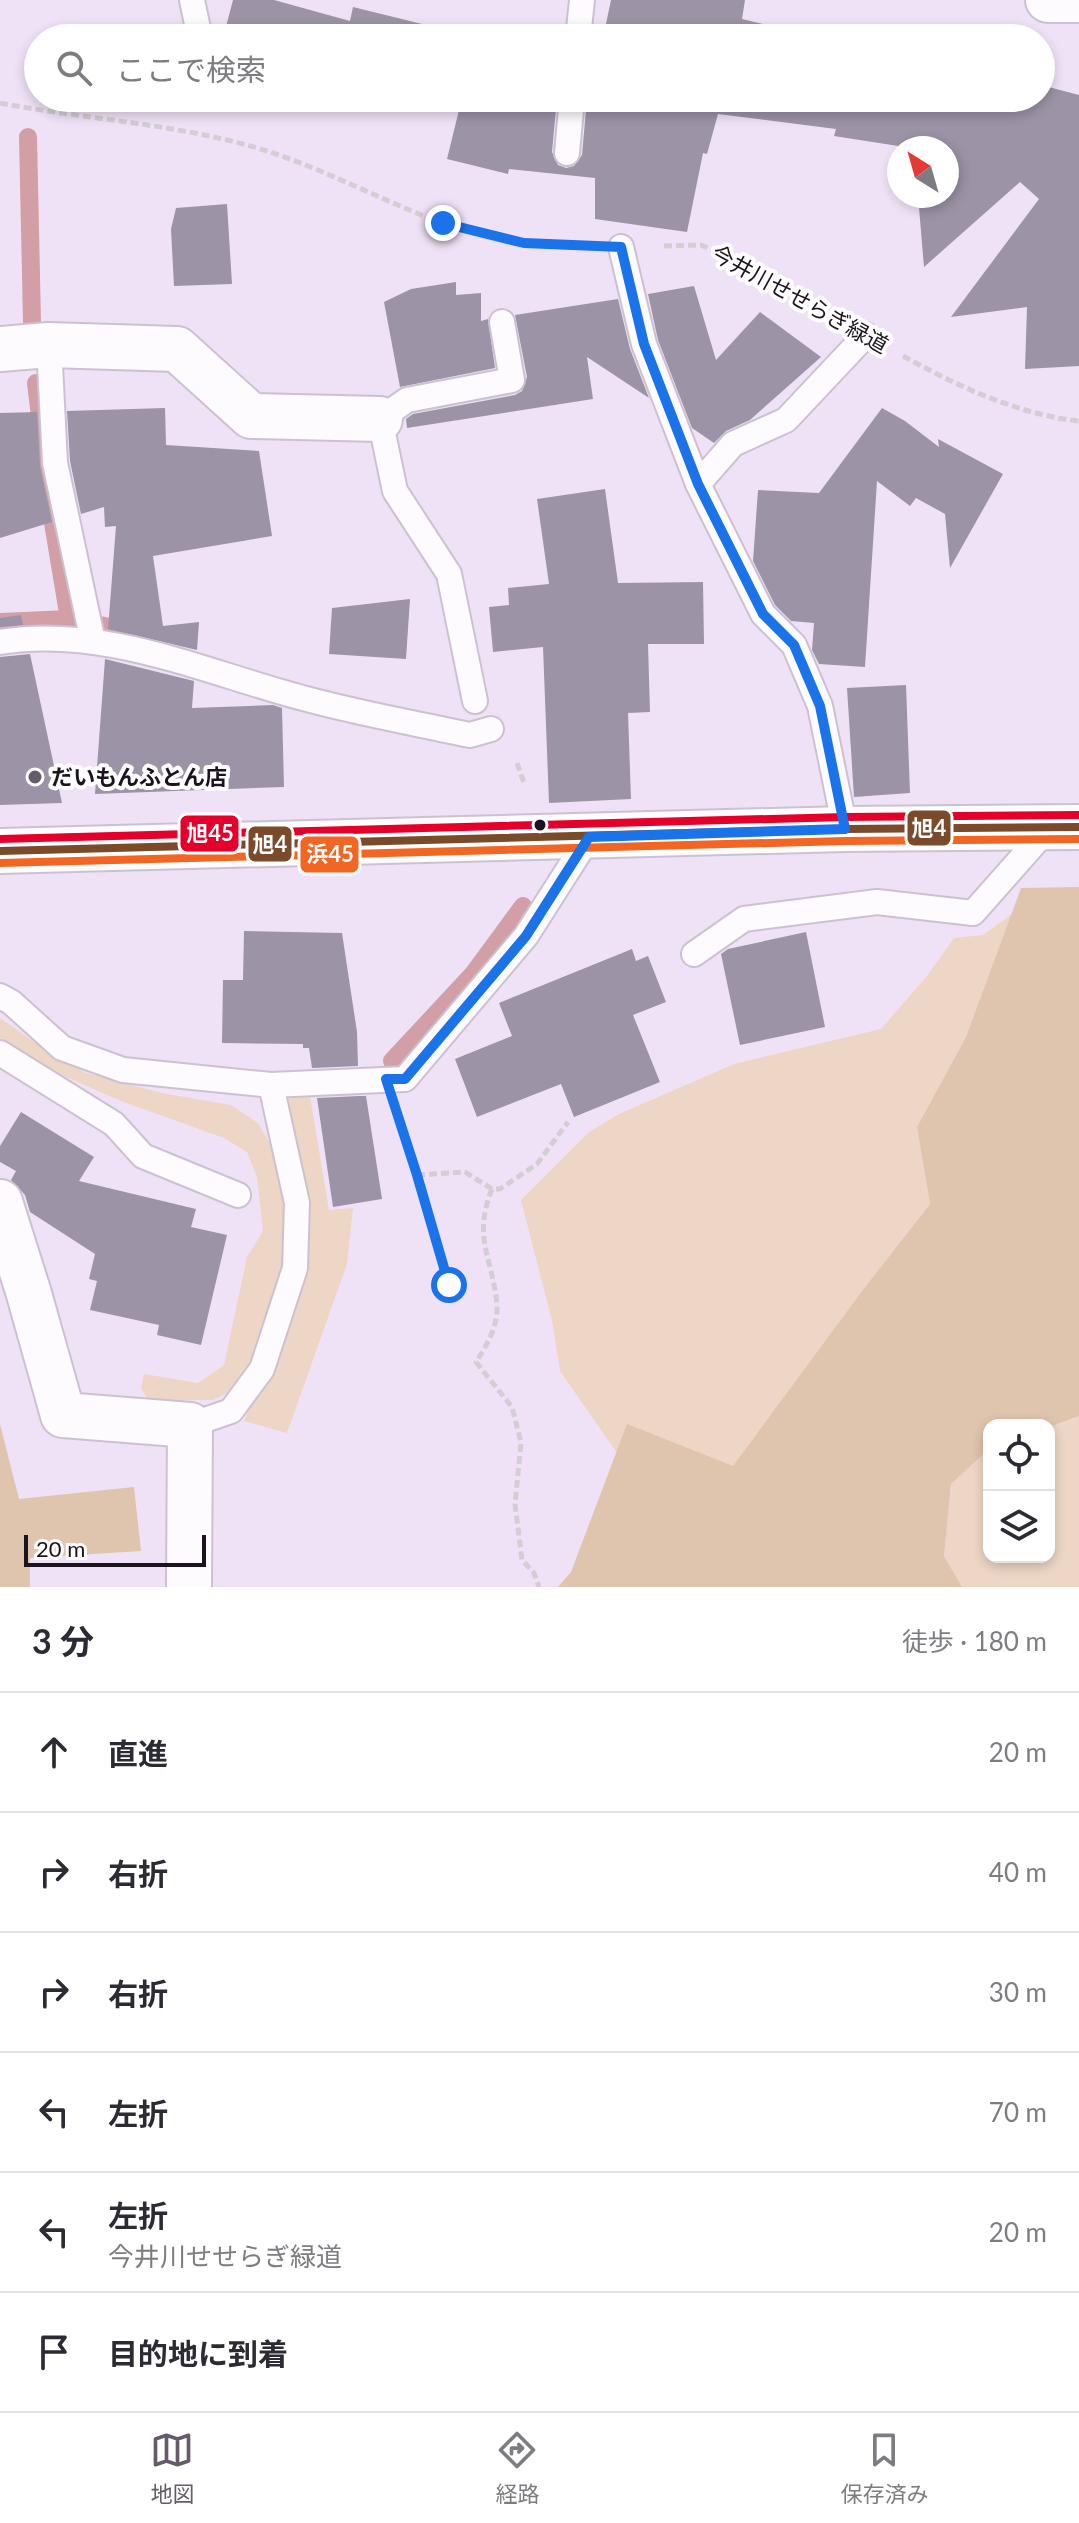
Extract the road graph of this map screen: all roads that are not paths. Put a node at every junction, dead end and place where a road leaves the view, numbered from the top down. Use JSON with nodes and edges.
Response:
{"nodes":[{"id":1,"x":192,"y":0,"type":"edge"},
{"id":2,"x":582,"y":0,"type":"edge"},
{"id":3,"x":1048,"y":0,"type":"edge"},
{"id":4,"x":1079,"y":0,"type":"edge"},
{"id":5,"x":197,"y":24,"type":"edge"},
{"id":6,"x":579,"y":24,"type":"edge"},
{"id":7,"x":571,"y":112,"type":"edge"},
{"id":8,"x":567,"y":153,"type":"dead end"},
{"id":9,"x":621,"y":247,"type":"road end"},
{"id":10,"x":502,"y":322,"type":"dead end"},
{"id":11,"x":866,"y":335,"type":"road end"},
{"id":12,"x":49,"y":345,"type":"junction"},
{"id":13,"x":0,"y":349,"type":"edge"},
{"id":14,"x":380,"y":419,"type":"junction"},
{"id":15,"x":698,"y":484,"type":"junction"},
{"id":16,"x":0,"y":642,"type":"edge"},
{"id":17,"x":93,"y":642,"type":"junction"},
{"id":18,"x":475,"y":701,"type":"dead end"},
{"id":19,"x":491,"y":729,"type":"dead end"},
{"id":20,"x":1064,"y":827,"type":"edge"},
{"id":21,"x":845,"y":829,"type":"junction"},
{"id":22,"x":589,"y":837,"type":"junction"},
{"id":23,"x":0,"y":851,"type":"edge"},
{"id":24,"x":694,"y":954,"type":"dead end"},
{"id":25,"x":0,"y":996,"type":"edge"},
{"id":26,"x":0,"y":1053,"type":"edge"},
{"id":27,"x":271,"y":1085,"type":"junction"},
{"id":28,"x":238,"y":1195,"type":"dead end"},
{"id":29,"x":0,"y":1202,"type":"edge"},
{"id":30,"x":190,"y":1425,"type":"junction"},
{"id":31,"x":189,"y":1587,"type":"edge"}],
"edges":[{"from":1,"to":5,"type":"lane"},
{"from":2,"to":6,"type":"lane"},
{"from":3,"to":4,"type":"street"},
{"from":7,"to":8,"type":"lane"},
{"from":9,"to":15,"type":"lane"},
{"from":10,"to":14,"type":"lane"},
{"from":11,"to":15,"type":"lane"},
{"from":12,"to":13,"type":"street"},
{"from":12,"to":14,"type":"street"},
{"from":12,"to":17,"type":"lane"},
{"from":14,"to":18,"type":"lane"},
{"from":15,"to":21,"type":"lane"},
{"from":16,"to":17,"type":"lane"},
{"from":17,"to":19,"type":"lane"},
{"from":20,"to":21,"type":"street"},
{"from":20,"to":24,"type":"lane"},
{"from":21,"to":22,"type":"street"},
{"from":22,"to":23,"type":"street"},
{"from":22,"to":27,"type":"lane"},
{"from":25,"to":27,"type":"lane"},
{"from":26,"to":28,"type":"lane"},
{"from":27,"to":30,"type":"lane"},
{"from":29,"to":30,"type":"street"},
{"from":30,"to":31,"type":"street"}]}
